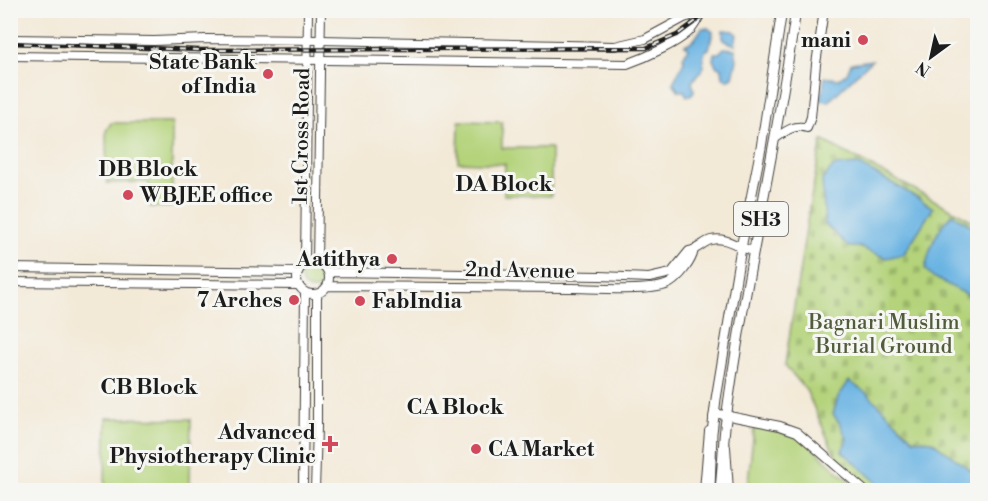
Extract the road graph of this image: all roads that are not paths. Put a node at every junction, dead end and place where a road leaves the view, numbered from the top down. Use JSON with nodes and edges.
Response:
{"nodes":[{"id":1,"x":308,"y":10,"type":"edge"},
{"id":2,"x":321,"y":10,"type":"edge"},
{"id":3,"x":782,"y":10,"type":"edge"},
{"id":4,"x":796,"y":10,"type":"edge"},
{"id":5,"x":824,"y":10,"type":"edge"},
{"id":6,"x":702,"y":12,"type":"edge"},
{"id":7,"x":10,"y":39,"type":"edge"},
{"id":8,"x":45,"y":39,"type":"junction"},
{"id":9,"x":308,"y":40,"type":"junction"},
{"id":10,"x":320,"y":40,"type":"junction"},
{"id":11,"x":10,"y":56,"type":"edge"},
{"id":12,"x":45,"y":56,"type":"junction"},
{"id":13,"x":308,"y":59,"type":"junction"},
{"id":14,"x":320,"y":60,"type":"junction"},
{"id":15,"x":776,"y":138,"type":"junction"},
{"id":16,"x":737,"y":245,"type":"junction"},
{"id":17,"x":694,"y":250,"type":"junction"},
{"id":18,"x":754,"y":251,"type":"junction"},
{"id":19,"x":318,"y":263,"type":"junction"},
{"id":20,"x":305,"y":264,"type":"junction"},
{"id":21,"x":10,"y":268,"type":"edge"},
{"id":22,"x":298,"y":272,"type":"junction"},
{"id":23,"x":328,"y":272,"type":"junction"},
{"id":24,"x":10,"y":282,"type":"edge"},
{"id":25,"x":298,"y":285,"type":"junction"},
{"id":26,"x":328,"y":285,"type":"junction"},
{"id":27,"x":305,"y":292,"type":"junction"},
{"id":28,"x":317,"y":294,"type":"junction"},
{"id":29,"x":316,"y":380,"type":"junction"},
{"id":30,"x":304,"y":381,"type":"junction"},
{"id":31,"x":714,"y":413,"type":"junction"},
{"id":32,"x":727,"y":416,"type":"junction"},
{"id":33,"x":725,"y":428,"type":"junction"},
{"id":34,"x":303,"y":490,"type":"edge"},
{"id":35,"x":315,"y":490,"type":"edge"},
{"id":36,"x":704,"y":490,"type":"edge"},
{"id":37,"x":710,"y":490,"type":"edge"},
{"id":38,"x":720,"y":490,"type":"edge"},
{"id":39,"x":729,"y":490,"type":"edge"},
{"id":40,"x":864,"y":490,"type":"edge"}],
"edges":[{"from":1,"to":9,"type":"street"},
{"from":2,"to":10,"type":"street","name":"1st Cross Road"},
{"from":3,"to":16,"type":"main road","number":"SH3"},
{"from":4,"to":15,"type":"main road","number":"SH3"},
{"from":5,"to":15,"type":"street"},
{"from":6,"to":10,"type":"main road"},
{"from":6,"to":14,"type":"main road"},
{"from":7,"to":8,"type":"main road"},
{"from":8,"to":9,"type":"main road"},
{"from":8,"to":12,"type":"main road"},
{"from":9,"to":10,"type":"main road"},
{"from":9,"to":13,"type":"street"},
{"from":10,"to":14,"type":"street","name":"1st Cross Road"},
{"from":11,"to":12,"type":"main road"},
{"from":12,"to":13,"type":"main road"},
{"from":13,"to":14,"type":"main road"},
{"from":13,"to":20,"type":"street"},
{"from":14,"to":19,"type":"street","name":"1st Cross Road"},
{"from":15,"to":18,"type":"main road","number":"SH3"},
{"from":16,"to":17,"type":"street","name":"2nd Avenue"},
{"from":16,"to":18,"type":"street","name":"2nd Avenue"},
{"from":16,"to":31,"type":"main road","number":"SH3"},
{"from":17,"to":23,"type":"street","name":"2nd Avenue"},
{"from":17,"to":26,"type":"street","name":"2nd Avenue"},
{"from":18,"to":32,"type":"main road","number":"SH3"},
{"from":19,"to":20,"type":"street"},
{"from":19,"to":23,"type":"street"},
{"from":20,"to":22,"type":"street"},
{"from":21,"to":22,"type":"street"},
{"from":22,"to":25,"type":"street"},
{"from":23,"to":26,"type":"street"},
{"from":24,"to":25,"type":"street"},
{"from":25,"to":27,"type":"street"},
{"from":26,"to":28,"type":"street"},
{"from":27,"to":28,"type":"street"},
{"from":27,"to":30,"type":"street"},
{"from":28,"to":29,"type":"street"},
{"from":29,"to":30,"type":"street"},
{"from":29,"to":35,"type":"street"},
{"from":30,"to":34,"type":"street"},
{"from":31,"to":32,"type":"main road"},
{"from":31,"to":36,"type":"main road"},
{"from":31,"to":37,"type":"main road","number":"SH3"},
{"from":32,"to":33,"type":"main road","number":"SH3"},
{"from":32,"to":40,"type":"main road"},
{"from":33,"to":38,"type":"main road","number":"SH3"},
{"from":33,"to":39,"type":"main road"}]}
